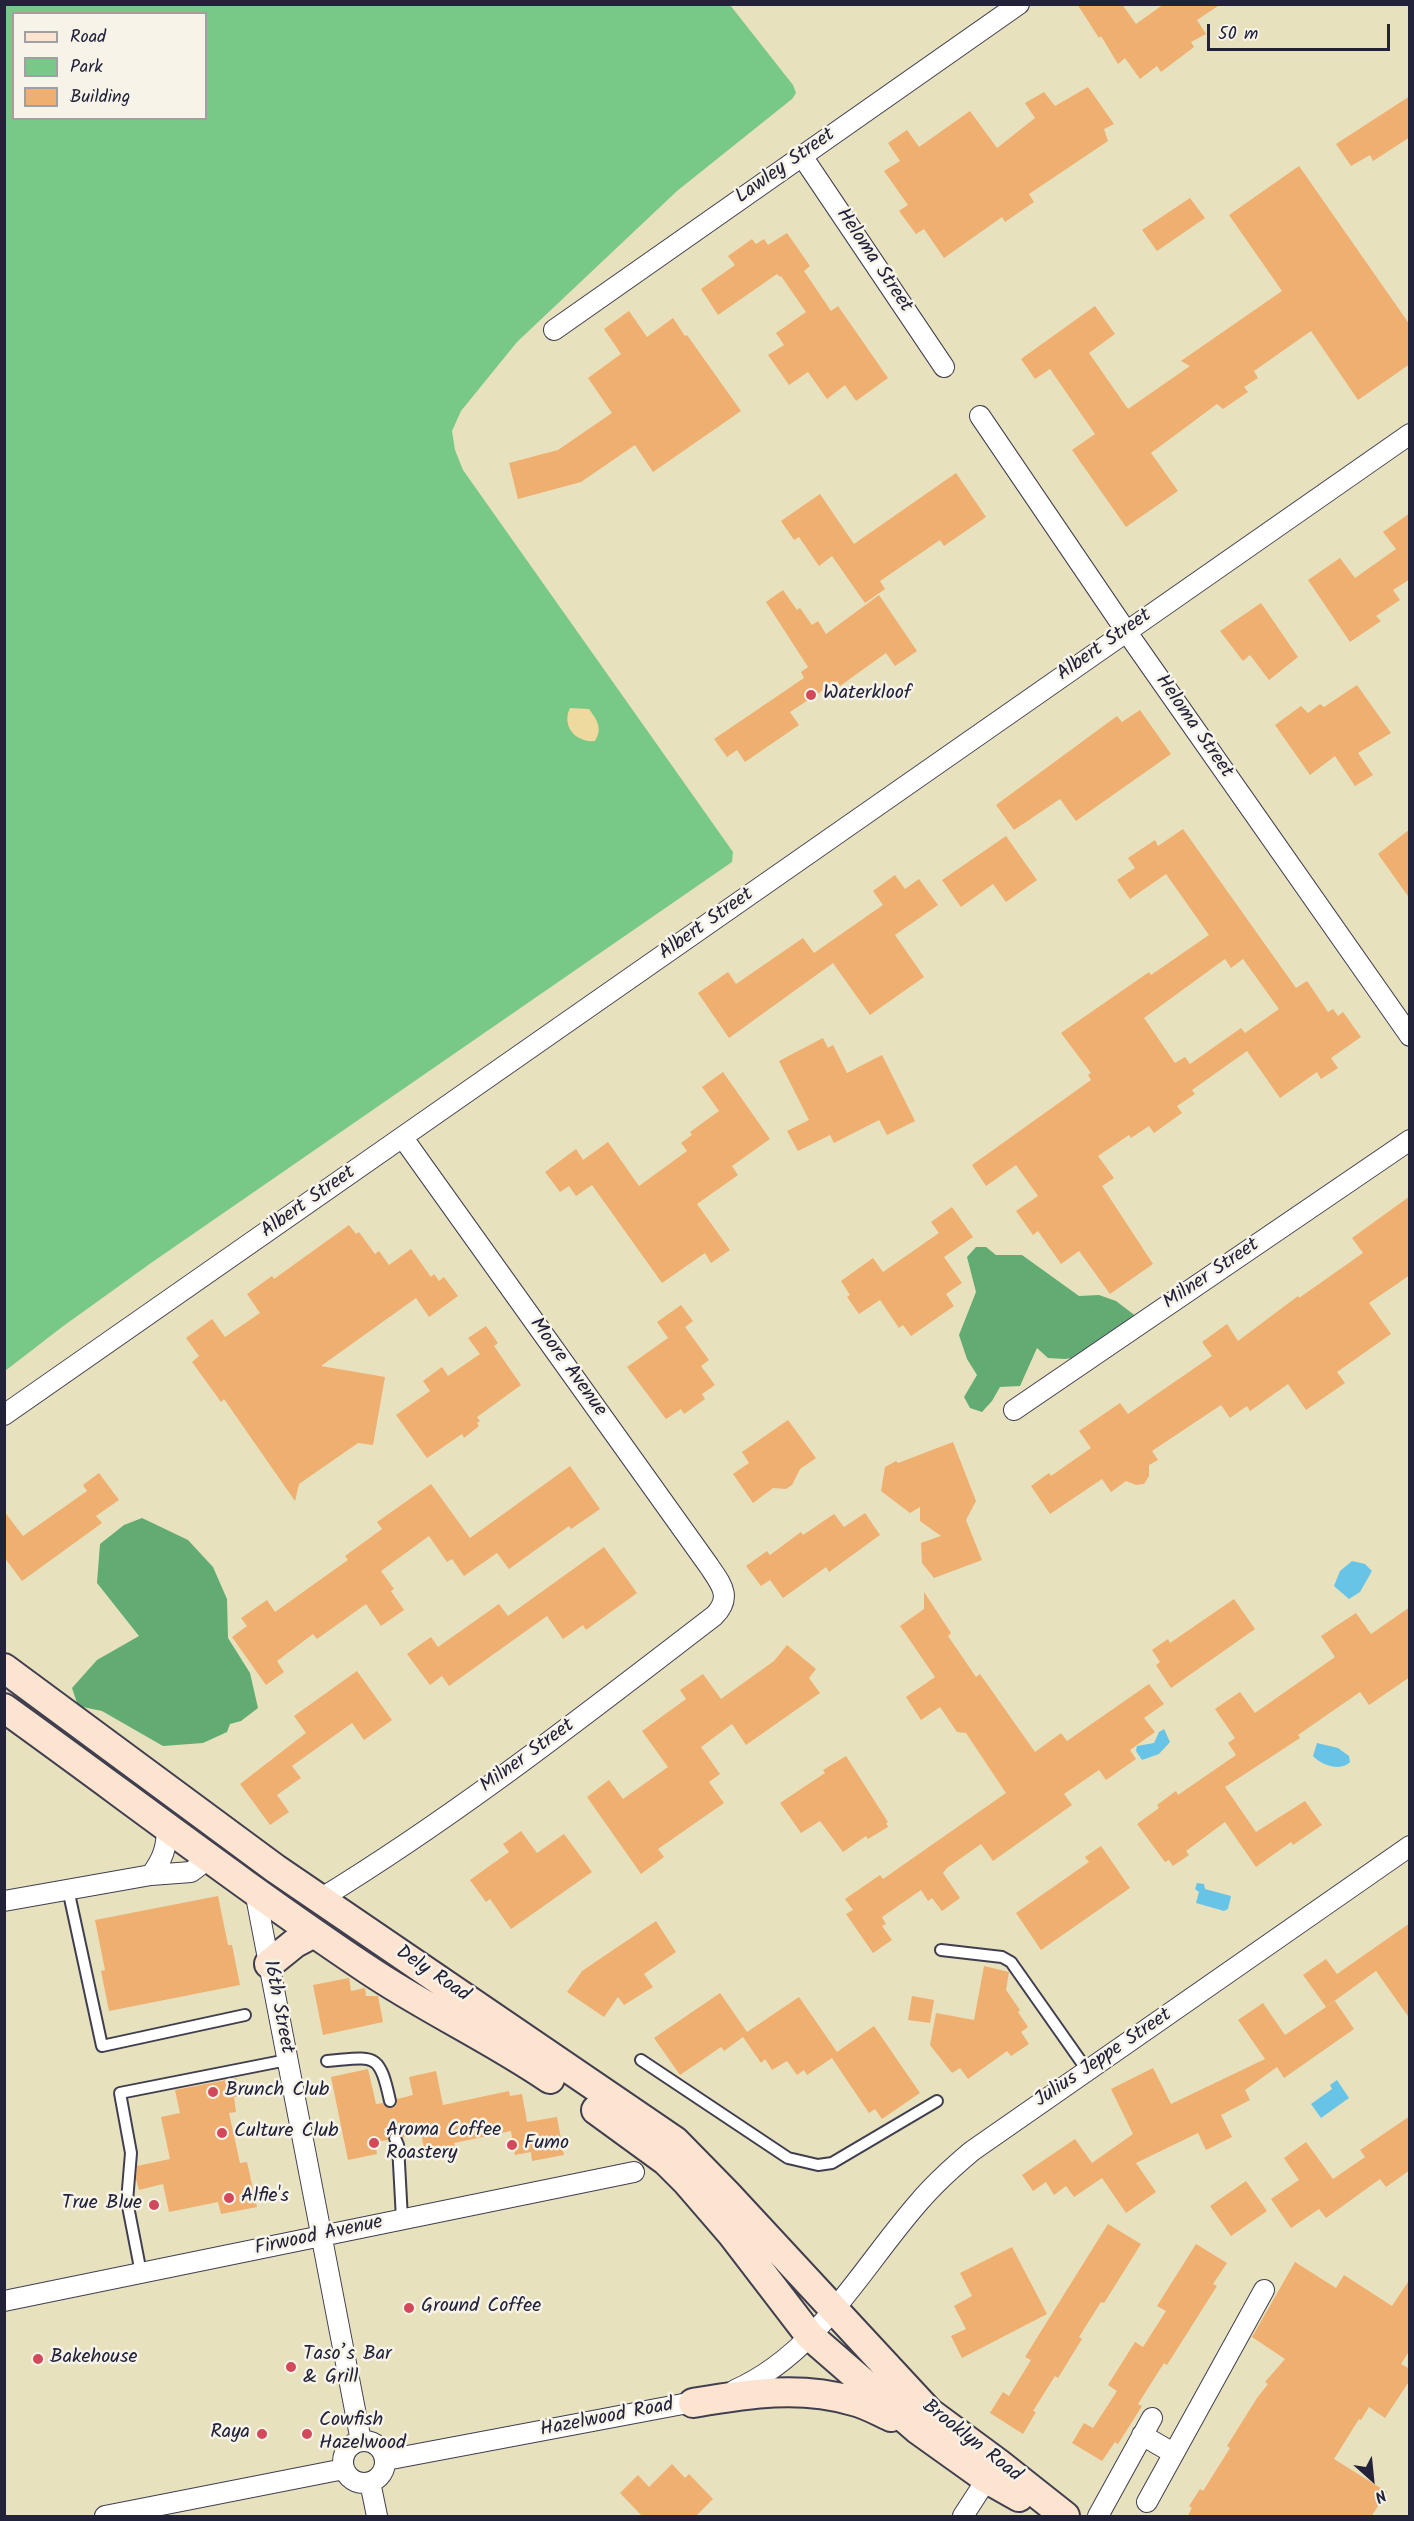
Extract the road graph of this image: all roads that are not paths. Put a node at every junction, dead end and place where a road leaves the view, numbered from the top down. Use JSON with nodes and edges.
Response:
{"nodes":[{"id":1,"x":1019,"y":4,"type":"edge"},
{"id":2,"x":802,"y":156,"type":"junction"},
{"id":3,"x":554,"y":330,"type":"dead end"},
{"id":4,"x":944,"y":367,"type":"dead end"},
{"id":5,"x":980,"y":416,"type":"dead end"},
{"id":6,"x":1410,"y":434,"type":"edge"},
{"id":7,"x":1126,"y":631,"type":"junction"},
{"id":8,"x":1410,"y":1036,"type":"edge"},
{"id":9,"x":403,"y":1138,"type":"junction"},
{"id":10,"x":1410,"y":1140,"type":"edge"},
{"id":11,"x":1014,"y":1410,"type":"dead end"},
{"id":12,"x":4,"y":1415,"type":"edge"},
{"id":13,"x":724,"y":1600,"type":"joint"},
{"id":14,"x":4,"y":1668,"type":"edge"},
{"id":15,"x":4,"y":1708,"type":"edge"},
{"id":16,"x":176,"y":1794,"type":"junction"},
{"id":17,"x":167,"y":1827,"type":"junction"},
{"id":18,"x":1410,"y":1846,"type":"edge"},
{"id":19,"x":204,"y":1853,"type":"junction"},
{"id":20,"x":151,"y":1875,"type":"junction"},
{"id":21,"x":68,"y":1889,"type":"junction"},
{"id":22,"x":255,"y":1891,"type":"junction"},
{"id":23,"x":320,"y":1899,"type":"junction"},
{"id":24,"x":4,"y":1901,"type":"edge"},
{"id":25,"x":314,"y":1933,"type":"junction"},
{"id":26,"x":941,"y":1950,"type":"dead end"},
{"id":27,"x":269,"y":1964,"type":"junction"},
{"id":28,"x":245,"y":2015,"type":"dead end"},
{"id":29,"x":287,"y":2060,"type":"junction"},
{"id":30,"x":641,"y":2060,"type":"dead end"},
{"id":31,"x":327,"y":2061,"type":"dead end"},
{"id":32,"x":1087,"y":2070,"type":"junction"},
{"id":33,"x":937,"y":2100,"type":"dead end"},
{"id":34,"x":390,"y":2101,"type":"dead end"},
{"id":35,"x":395,"y":2138,"type":"dead end"},
{"id":36,"x":634,"y":2172,"type":"dead end"},
{"id":37,"x":402,"y":2219,"type":"junction"},
{"id":38,"x":322,"y":2236,"type":"junction"},
{"id":39,"x":141,"y":2273,"type":"junction"},
{"id":40,"x":1264,"y":2289,"type":"dead end"},
{"id":41,"x":4,"y":2301,"type":"edge"},
{"id":42,"x":834,"y":2310,"type":"junction"},
{"id":43,"x":810,"y":2336,"type":"junction"},
{"id":44,"x":693,"y":2403,"type":"junction"},
{"id":45,"x":1152,"y":2418,"type":"dead end"},
{"id":46,"x":917,"y":2429,"type":"junction"},
{"id":47,"x":1142,"y":2435,"type":"junction"},
{"id":48,"x":362,"y":2441,"type":"junction"},
{"id":49,"x":1173,"y":2453,"type":"junction"},
{"id":50,"x":386,"y":2460,"type":"junction"},
{"id":51,"x":344,"y":2469,"type":"junction"},
{"id":52,"x":992,"y":2471,"type":"junction"},
{"id":53,"x":370,"y":2482,"type":"junction"},
{"id":54,"x":1147,"y":2502,"type":"dead end"},
{"id":55,"x":105,"y":2517,"type":"edge"},
{"id":56,"x":377,"y":2517,"type":"edge"},
{"id":57,"x":963,"y":2517,"type":"edge"},
{"id":58,"x":1057,"y":2517,"type":"edge"},
{"id":59,"x":1065,"y":2517,"type":"edge"},
{"id":60,"x":1098,"y":2517,"type":"edge"}],
"edges":[{"from":1,"to":2,"type":"street","name":"Lawley Street"},
{"from":2,"to":3,"type":"street","name":"Lawley Street"},
{"from":2,"to":4,"type":"street","name":"Heloma Street"},
{"from":5,"to":7,"type":"street","name":"Heloma Street"},
{"from":6,"to":7,"type":"street","name":"Albert Street"},
{"from":7,"to":8,"type":"street","name":"Heloma Street"},
{"from":7,"to":9,"type":"street","name":"Albert Street"},
{"from":9,"to":12,"type":"street","name":"Albert Street"},
{"from":9,"to":13,"type":"street","name":"Moore Avenue"},
{"from":10,"to":11,"type":"street","name":"Milner Street"},
{"from":13,"to":23,"type":"street","name":"Milner Street"},
{"from":14,"to":16,"type":"main road","name":"Dely Road"},
{"from":15,"to":17,"type":"main road","name":"Dely Road"},
{"from":16,"to":22,"type":"main road"},
{"from":16,"to":23,"type":"main road","name":"Dely Road"},
{"from":17,"to":19,"type":"main road","name":"Dely Road"},
{"from":17,"to":20,"type":"street"},
{"from":18,"to":32,"type":"street","name":"Julius Jeppe Street"},
{"from":19,"to":20,"type":"street"},
{"from":19,"to":22,"type":"main road","name":"Dely Road"},
{"from":20,"to":21,"type":"street"},
{"from":21,"to":24,"type":"street"},
{"from":21,"to":28,"type":"lane"},
{"from":22,"to":25,"type":"main road","name":"Dely Road"},
{"from":22,"to":27,"type":"street","name":"16th Street"},
{"from":23,"to":42,"type":"main road","name":"Dely Road"},
{"from":25,"to":27,"type":"main road"},
{"from":25,"to":43,"type":"main road","name":"Dely Road"},
{"from":26,"to":32,"type":"lane"},
{"from":27,"to":29,"type":"street","name":"16th Street"},
{"from":29,"to":38,"type":"street","name":"16th Street"},
{"from":29,"to":39,"type":"lane"},
{"from":30,"to":33,"type":"lane"},
{"from":31,"to":34,"type":"lane"},
{"from":32,"to":42,"type":"street","name":"Julius Jeppe Street"},
{"from":35,"to":37,"type":"lane"},
{"from":36,"to":37,"type":"street","name":"Firwood Avenue"},
{"from":37,"to":38,"type":"street","name":"Firwood Avenue"},
{"from":38,"to":39,"type":"street","name":"Firwood Avenue"},
{"from":38,"to":48,"type":"street","name":"16th Street"},
{"from":39,"to":41,"type":"street","name":"Firwood Avenue"},
{"from":40,"to":49,"type":"street"},
{"from":42,"to":43,"type":"street","name":"Julius Jeppe Street"},
{"from":42,"to":52,"type":"main road","name":"Brooklyn Road"},
{"from":43,"to":44,"type":"street","name":"Hazelwood Road"},
{"from":43,"to":46,"type":"main road","name":"Brooklyn Road"},
{"from":44,"to":46,"type":"main road"},
{"from":44,"to":50,"type":"street","name":"Hazelwood Road"},
{"from":45,"to":47,"type":"street"},
{"from":46,"to":52,"type":"main road","name":"Brooklyn Road"},
{"from":47,"to":49,"type":"street"},
{"from":47,"to":60,"type":"street"},
{"from":48,"to":50,"type":"street"},
{"from":48,"to":51,"type":"street"},
{"from":49,"to":54,"type":"street"},
{"from":50,"to":53,"type":"street"},
{"from":51,"to":53,"type":"street"},
{"from":51,"to":55,"type":"street"},
{"from":52,"to":57,"type":"street"},
{"from":52,"to":58,"type":"main road","name":"Brooklyn Road"},
{"from":52,"to":59,"type":"main road","name":"Brooklyn Road"},
{"from":53,"to":56,"type":"street"}]}
